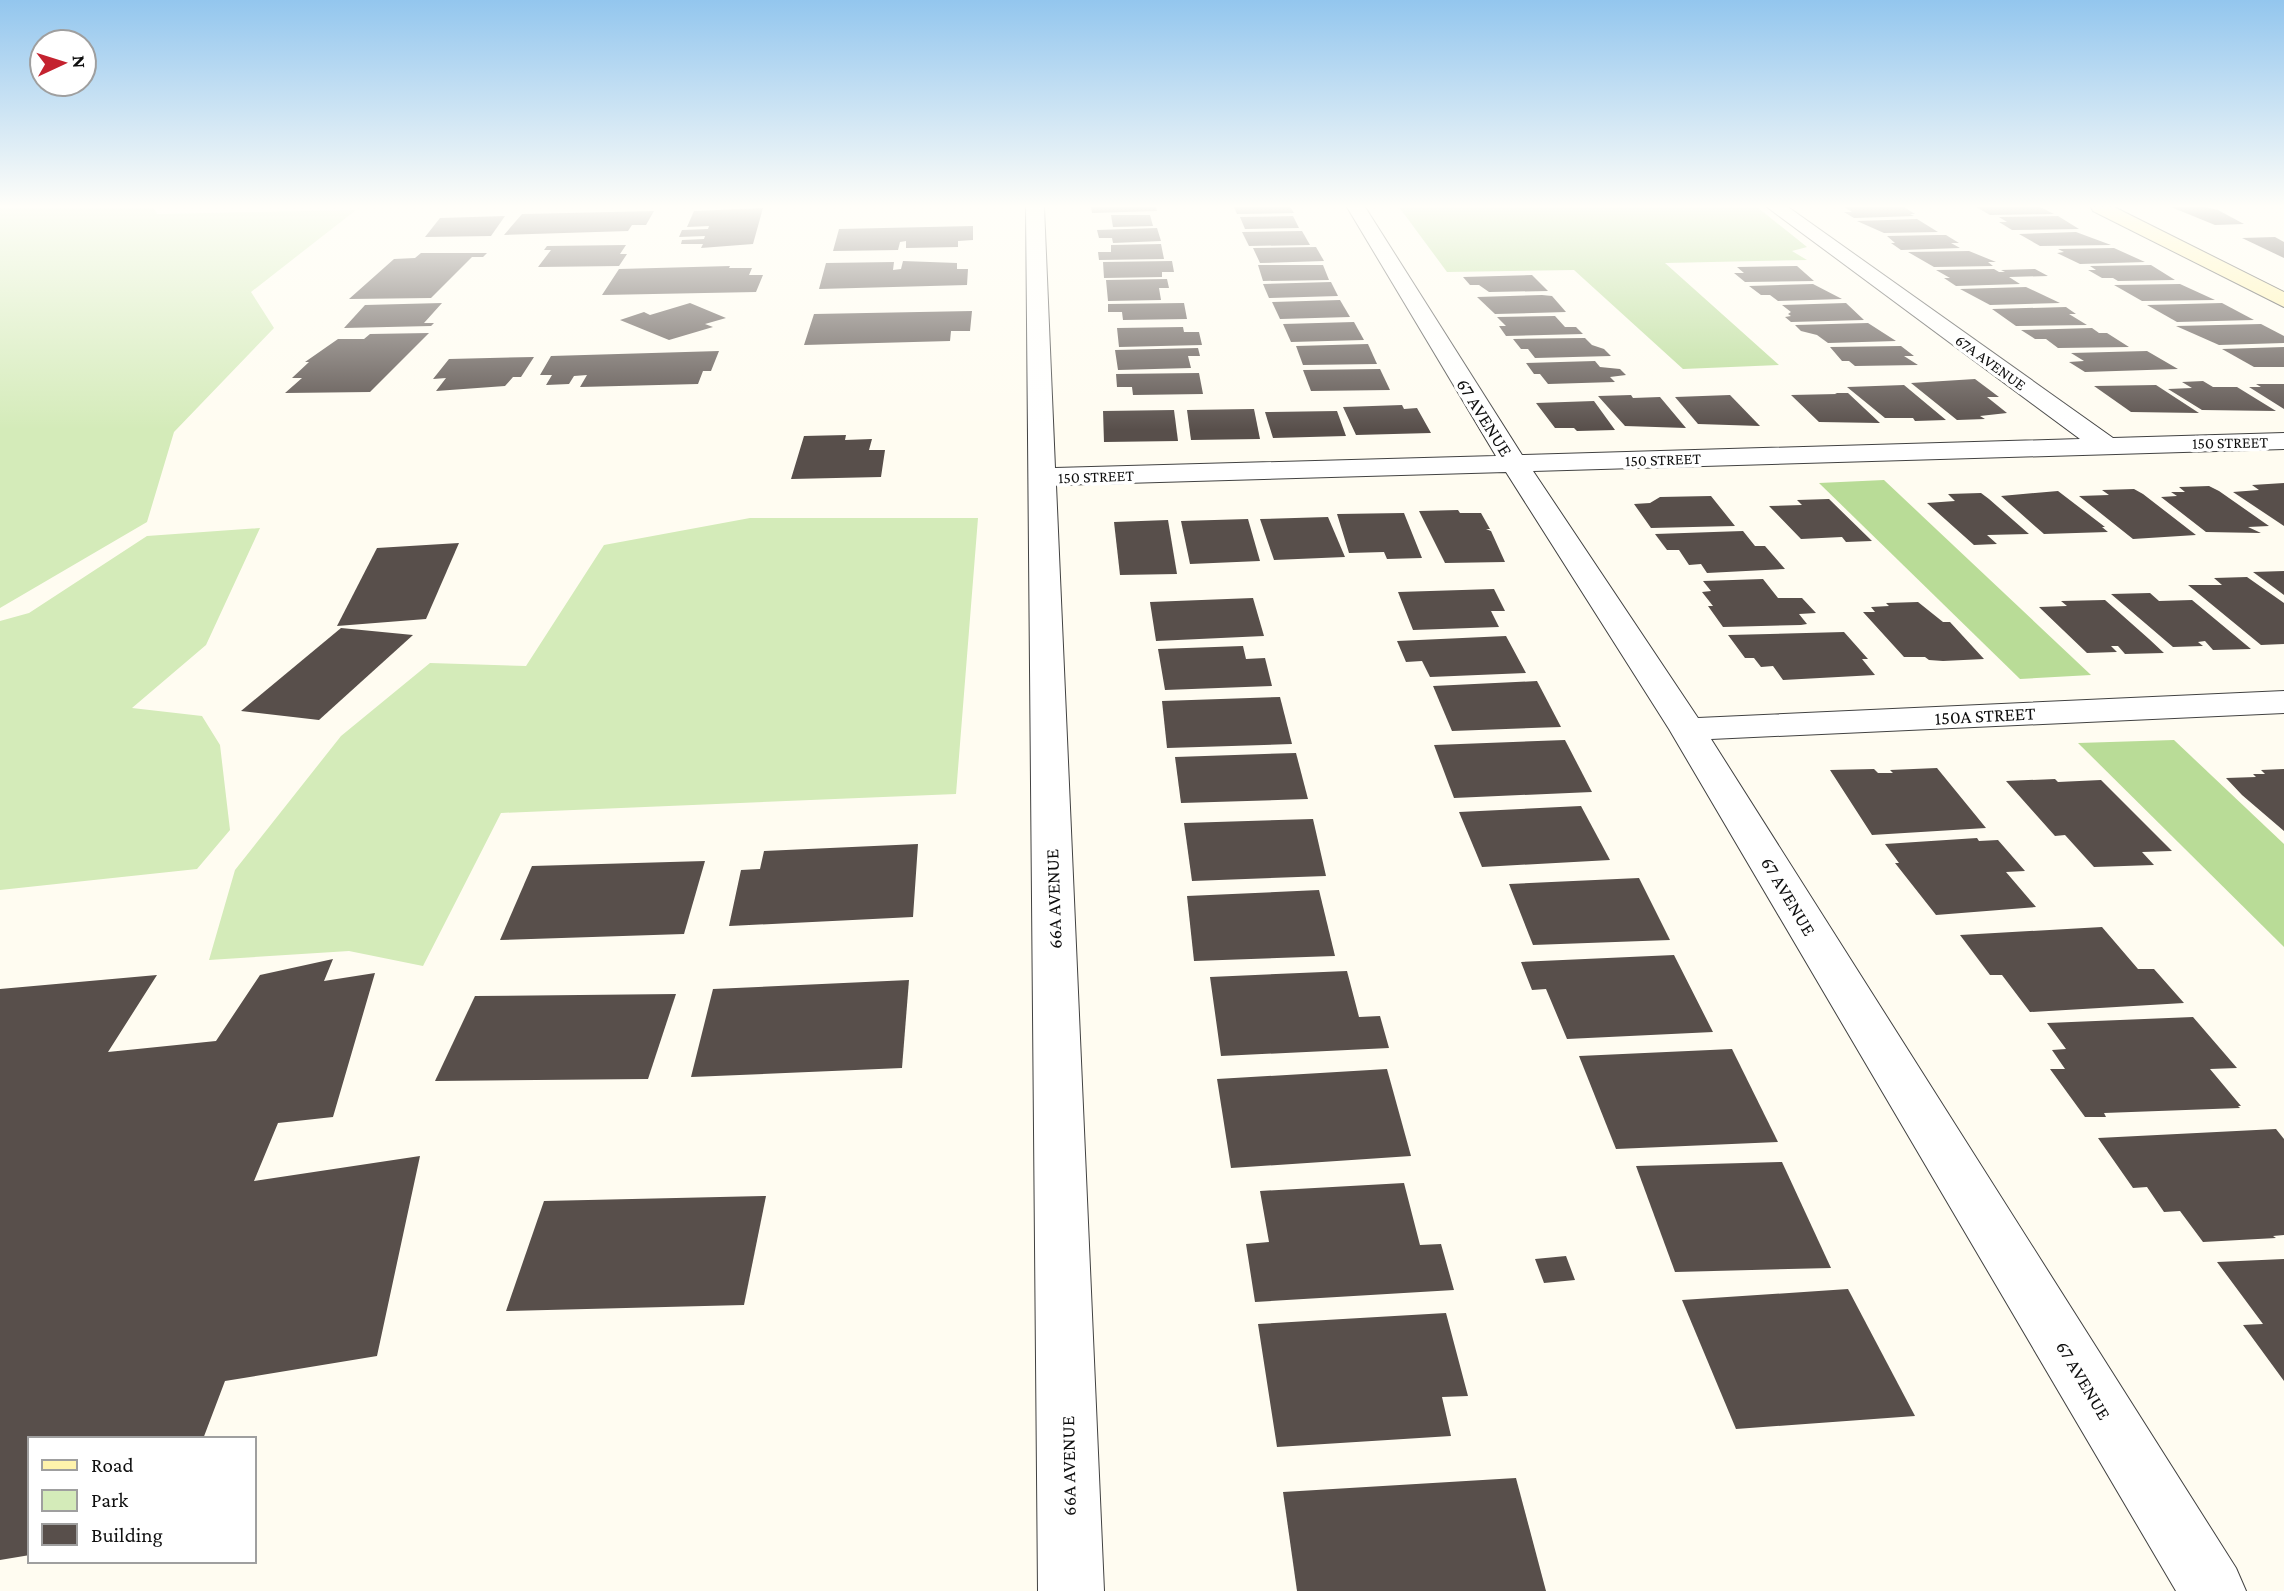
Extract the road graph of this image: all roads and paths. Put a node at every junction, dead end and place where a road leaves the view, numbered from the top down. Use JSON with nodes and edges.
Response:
{"nodes":[{"id":1,"x":1037,"y":281,"type":"edge"},
{"id":2,"x":1402,"y":281,"type":"edge"},
{"id":3,"x":1879,"y":281,"type":"edge"},
{"id":4,"x":2247,"y":281,"type":"edge"},
{"id":5,"x":2284,"y":300,"type":"edge"},
{"id":6,"x":2284,"y":441,"type":"edge"},
{"id":7,"x":2104,"y":444,"type":"junction"},
{"id":8,"x":1515,"y":465,"type":"junction"},
{"id":9,"x":1042,"y":477,"type":"junction"},
{"id":10,"x":2284,"y":702,"type":"edge"},
{"id":11,"x":1687,"y":729,"type":"junction"},
{"id":12,"x":1071,"y":1591,"type":"edge"},
{"id":13,"x":2213,"y":1591,"type":"edge"}],
"edges":[{"from":1,"to":9,"type":"street","name":"66A AVENUE"},
{"from":2,"to":8,"type":"street","name":"67 AVENUE"},
{"from":3,"to":7,"type":"street","name":"67A AVENUE"},
{"from":4,"to":5,"type":"street"},
{"from":6,"to":7,"type":"street","name":"150 STREET"},
{"from":7,"to":8,"type":"street","name":"150 STREET"},
{"from":8,"to":9,"type":"street","name":"150 STREET"},
{"from":8,"to":11,"type":"street","name":"67 AVENUE"},
{"from":9,"to":12,"type":"street","name":"66A AVENUE"},
{"from":10,"to":11,"type":"street","name":"150A STREET"},
{"from":11,"to":13,"type":"street","name":"67 AVENUE"}]}
